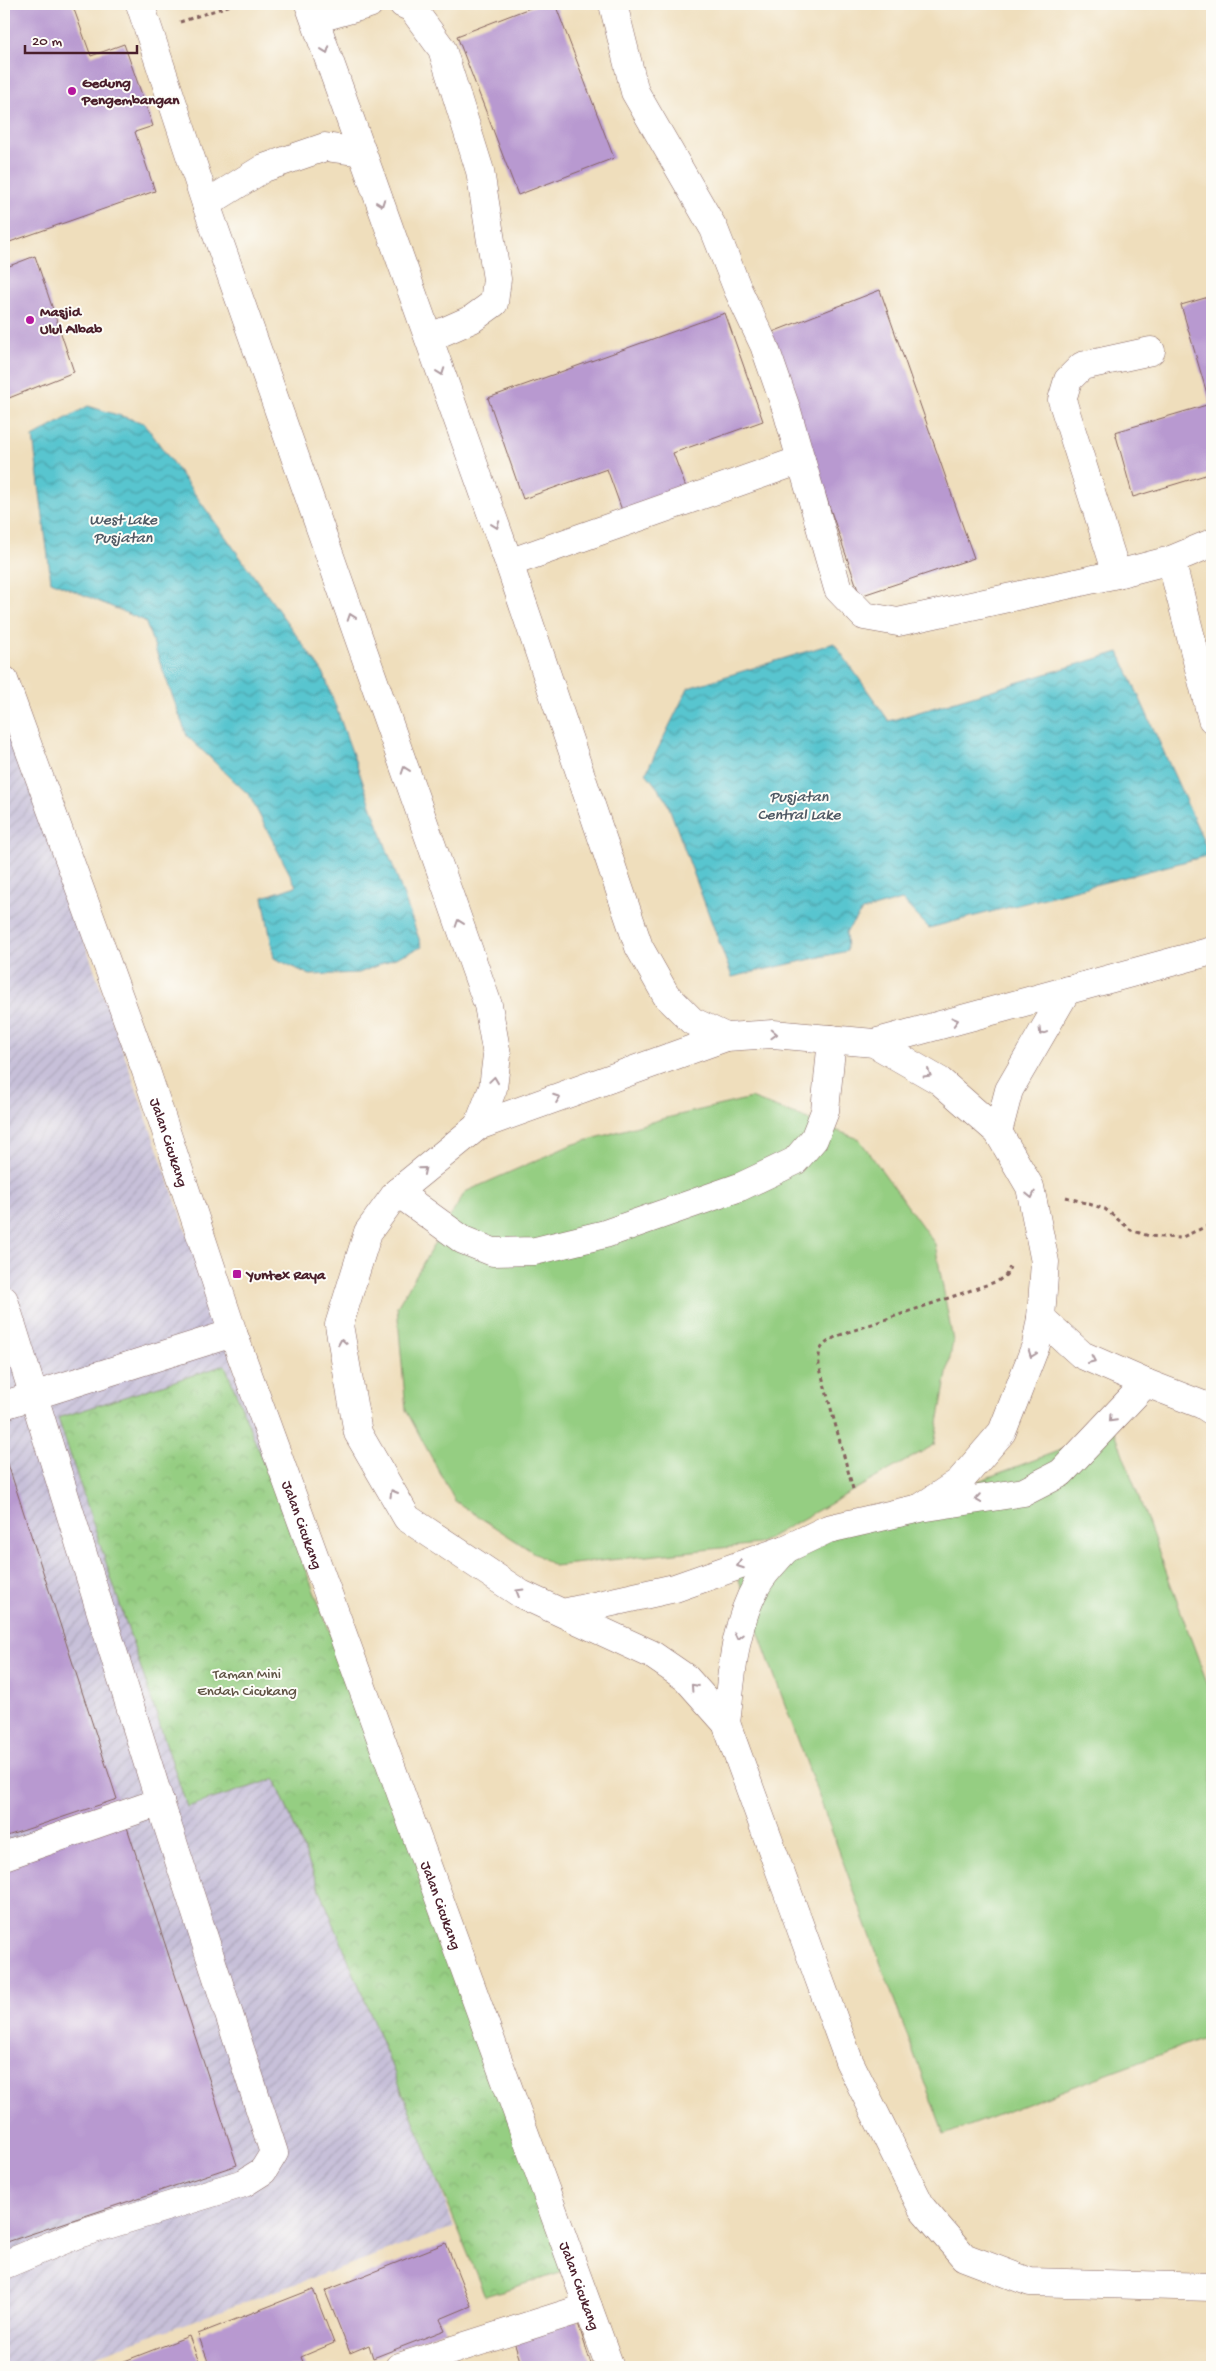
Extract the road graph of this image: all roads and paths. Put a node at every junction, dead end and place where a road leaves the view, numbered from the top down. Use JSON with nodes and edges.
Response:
{"nodes":[{"id":1,"x":140,"y":4,"type":"edge"},
{"id":2,"x":234,"y":4,"type":"edge"},
{"id":3,"x":369,"y":4,"type":"edge"},
{"id":4,"x":403,"y":4,"type":"edge"},
{"id":5,"x":613,"y":4,"type":"edge"},
{"id":6,"x":312,"y":11,"type":"edge"},
{"id":7,"x":148,"y":33,"type":"junction"},
{"id":8,"x":362,"y":152,"type":"junction"},
{"id":9,"x":206,"y":204,"type":"junction"},
{"id":10,"x":429,"y":338,"type":"junction"},
{"id":11,"x":1152,"y":351,"type":"dead end"},
{"id":12,"x":801,"y":460,"type":"junction"},
{"id":13,"x":1212,"y":543,"type":"edge"},
{"id":14,"x":1171,"y":560,"type":"junction"},
{"id":15,"x":509,"y":563,"type":"junction"},
{"id":16,"x":1117,"y":574,"type":"junction"},
{"id":17,"x":4,"y":680,"type":"edge"},
{"id":18,"x":1212,"y":719,"type":"edge"},
{"id":19,"x":1212,"y":951,"type":"edge"},
{"id":20,"x":1067,"y":990,"type":"junction"},
{"id":21,"x":726,"y":1037,"type":"junction"},
{"id":22,"x":832,"y":1039,"type":"junction"},
{"id":23,"x":874,"y":1042,"type":"junction"},
{"id":24,"x":478,"y":1126,"type":"junction"},
{"id":25,"x":998,"y":1132,"type":"junction"},
{"id":26,"x":397,"y":1192,"type":"junction"},
{"id":27,"x":4,"y":1300,"type":"edge"},
{"id":28,"x":1041,"y":1318,"type":"junction"},
{"id":29,"x":233,"y":1333,"type":"junction"},
{"id":30,"x":819,"y":1365,"type":"dead end"},
{"id":31,"x":1146,"y":1383,"type":"junction"},
{"id":32,"x":34,"y":1395,"type":"junction"},
{"id":33,"x":4,"y":1405,"type":"edge"},
{"id":34,"x":1212,"y":1411,"type":"edge"},
{"id":35,"x":920,"y":1508,"type":"junction"},
{"id":36,"x":862,"y":1521,"type":"junction"},
{"id":37,"x":786,"y":1549,"type":"junction"},
{"id":38,"x":563,"y":1613,"type":"junction"},
{"id":39,"x":726,"y":1723,"type":"junction"},
{"id":40,"x":160,"y":1802,"type":"junction"},
{"id":41,"x":4,"y":1856,"type":"edge"},
{"id":42,"x":4,"y":2265,"type":"edge"},
{"id":43,"x":1212,"y":2287,"type":"edge"},
{"id":44,"x":588,"y":2307,"type":"junction"},
{"id":45,"x":399,"y":2367,"type":"edge"},
{"id":46,"x":610,"y":2367,"type":"edge"}],
"edges":[{"from":1,"to":7,"type":"street"},
{"from":2,"to":7,"type":"path"},
{"from":3,"to":6,"type":"street"},
{"from":4,"to":10,"type":"street"},
{"from":5,"to":12,"type":"street"},
{"from":6,"to":8,"type":"street","one_way":true},
{"from":7,"to":9,"type":"street"},
{"from":8,"to":9,"type":"street"},
{"from":8,"to":10,"type":"street","one_way":true},
{"from":24,"to":9,"type":"street","one_way":true},
{"from":10,"to":15,"type":"street","one_way":true},
{"from":11,"to":16,"type":"street"},
{"from":12,"to":15,"type":"street"},
{"from":12,"to":16,"type":"street"},
{"from":13,"to":14,"type":"street"},
{"from":14,"to":16,"type":"street"},
{"from":14,"to":18,"type":"street"},
{"from":15,"to":21,"type":"street"},
{"from":17,"to":29,"type":"street","name":"Jalan Cicukang"},
{"from":19,"to":20,"type":"street"},
{"from":23,"to":20,"type":"street","one_way":true},
{"from":20,"to":25,"type":"street","one_way":true},
{"from":21,"to":22,"type":"street","one_way":true},
{"from":24,"to":21,"type":"street","one_way":true},
{"from":22,"to":23,"type":"street"},
{"from":22,"to":26,"type":"street"},
{"from":23,"to":25,"type":"street","one_way":true},
{"from":26,"to":24,"type":"street","one_way":true},
{"from":25,"to":28,"type":"street","one_way":true},
{"from":38,"to":26,"type":"street","one_way":true},
{"from":27,"to":32,"type":"street"},
{"from":28,"to":31,"type":"street","one_way":true},
{"from":28,"to":35,"type":"street","one_way":true},
{"from":29,"to":32,"type":"street"},
{"from":29,"to":44,"type":"street","name":"Jalan Cicukang"},
{"from":30,"to":36,"type":"path"},
{"from":31,"to":34,"type":"street"},
{"from":31,"to":35,"type":"street","one_way":true},
{"from":32,"to":33,"type":"street"},
{"from":32,"to":40,"type":"street"},
{"from":35,"to":36,"type":"street"},
{"from":36,"to":37,"type":"street"},
{"from":37,"to":38,"type":"street","one_way":true},
{"from":37,"to":39,"type":"street","one_way":true},
{"from":39,"to":38,"type":"street","one_way":true},
{"from":39,"to":43,"type":"street"},
{"from":40,"to":41,"type":"street"},
{"from":40,"to":42,"type":"street"},
{"from":44,"to":45,"type":"street"},
{"from":44,"to":46,"type":"street","name":"Jalan Cicukang"}]}
